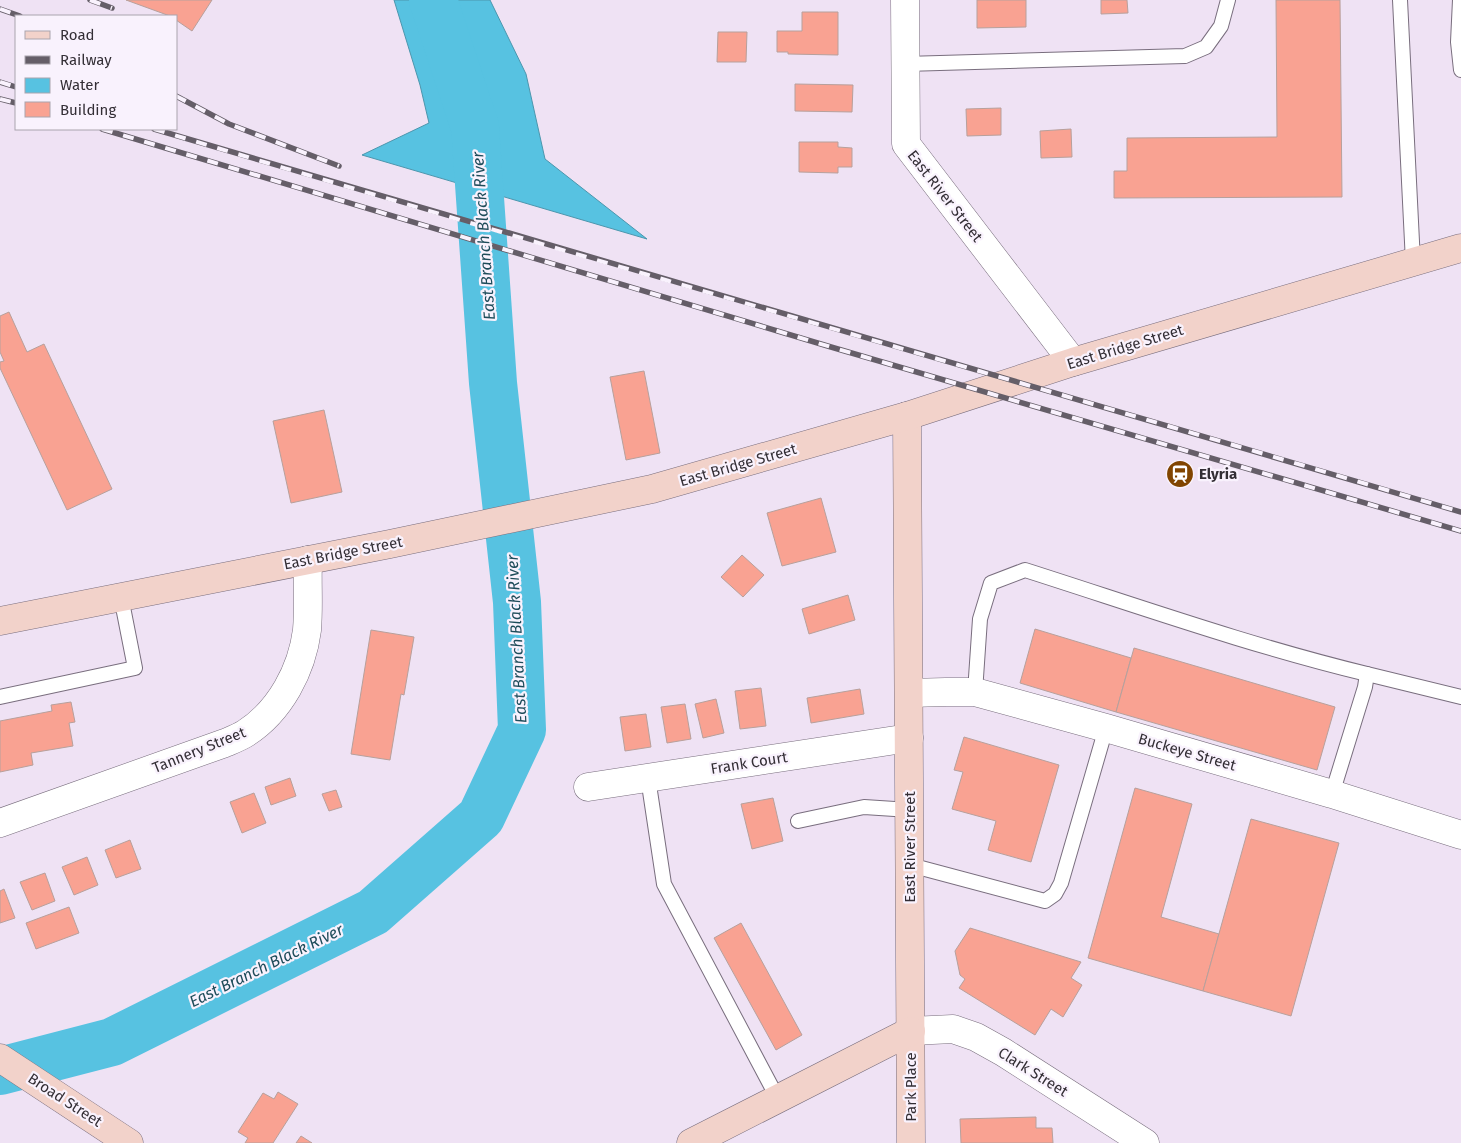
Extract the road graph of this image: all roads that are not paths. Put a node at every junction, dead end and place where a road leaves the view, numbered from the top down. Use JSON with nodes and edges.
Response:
{"nodes":[{"id":1,"x":905,"y":0,"type":"edge"},
{"id":2,"x":1228,"y":0,"type":"edge"},
{"id":3,"x":1400,"y":0,"type":"edge"},
{"id":4,"x":1460,"y":0,"type":"edge"},
{"id":5,"x":905,"y":64,"type":"junction"},
{"id":6,"x":1461,"y":70,"type":"edge"},
{"id":7,"x":1461,"y":248,"type":"edge"},
{"id":8,"x":1413,"y":262,"type":"junction"},
{"id":9,"x":1072,"y":362,"type":"junction"},
{"id":10,"x":907,"y":416,"type":"junction"},
{"id":11,"x":308,"y":560,"type":"junction"},
{"id":12,"x":121,"y":597,"type":"junction"},
{"id":13,"x":0,"y":621,"type":"edge"},
{"id":14,"x":1367,"y":674,"type":"junction"},
{"id":15,"x":975,"y":692,"type":"junction"},
{"id":16,"x":909,"y":693,"type":"junction"},
{"id":17,"x":0,"y":697,"type":"edge"},
{"id":18,"x":1461,"y":697,"type":"edge"},
{"id":19,"x":1106,"y":728,"type":"junction"},
{"id":20,"x":909,"y":738,"type":"junction"},
{"id":21,"x":648,"y":778,"type":"junction"},
{"id":22,"x":588,"y":787,"type":"dead end"},
{"id":23,"x":1332,"y":794,"type":"junction"},
{"id":24,"x":910,"y":810,"type":"junction"},
{"id":25,"x":798,"y":821,"type":"dead end"},
{"id":26,"x":0,"y":823,"type":"edge"},
{"id":27,"x":1461,"y":835,"type":"edge"},
{"id":28,"x":910,"y":865,"type":"junction"},
{"id":29,"x":911,"y":1032,"type":"junction"},
{"id":30,"x":0,"y":1058,"type":"edge"},
{"id":31,"x":778,"y":1099,"type":"junction"},
{"id":32,"x":129,"y":1143,"type":"edge"},
{"id":33,"x":691,"y":1143,"type":"edge"},
{"id":34,"x":911,"y":1143,"type":"edge"},
{"id":35,"x":1144,"y":1143,"type":"edge"}],
"edges":[{"from":1,"to":5,"type":"street","name":"East River Street"},
{"from":2,"to":5,"type":"lane"},
{"from":3,"to":8,"type":"lane"},
{"from":4,"to":6,"type":"lane"},
{"from":5,"to":9,"type":"street","name":"East River Street"},
{"from":7,"to":8,"type":"main road","name":"East Bridge Street"},
{"from":8,"to":9,"type":"main road","name":"East Bridge Street"},
{"from":9,"to":10,"type":"main road","name":"East Bridge Street"},
{"from":10,"to":11,"type":"main road","name":"East Bridge Street"},
{"from":10,"to":16,"type":"main road","name":"East River Street"},
{"from":11,"to":12,"type":"main road","name":"East Bridge Street"},
{"from":11,"to":26,"type":"street","name":"Tannery Street"},
{"from":12,"to":13,"type":"main road","name":"East Bridge Street"},
{"from":12,"to":17,"type":"lane"},
{"from":14,"to":15,"type":"lane"},
{"from":14,"to":18,"type":"lane"},
{"from":14,"to":23,"type":"lane"},
{"from":15,"to":16,"type":"street","name":"Buckeye Street"},
{"from":15,"to":19,"type":"street","name":"Buckeye Street"},
{"from":16,"to":20,"type":"main road","name":"East River Street"},
{"from":19,"to":23,"type":"street","name":"Buckeye Street"},
{"from":19,"to":28,"type":"lane"},
{"from":20,"to":21,"type":"street","name":"Frank Court"},
{"from":20,"to":24,"type":"main road","name":"East River Street"},
{"from":21,"to":22,"type":"street","name":"Frank Court"},
{"from":21,"to":31,"type":"lane"},
{"from":23,"to":27,"type":"street","name":"Buckeye Street"},
{"from":24,"to":25,"type":"lane"},
{"from":24,"to":28,"type":"main road","name":"East River Street"},
{"from":28,"to":29,"type":"main road","name":"East River Street"},
{"from":29,"to":31,"type":"main road"},
{"from":29,"to":34,"type":"main road","name":"Park Place"},
{"from":29,"to":35,"type":"street","name":"Clark Street"},
{"from":30,"to":32,"type":"main road","name":"Broad Street"},
{"from":31,"to":33,"type":"main road"}]}
